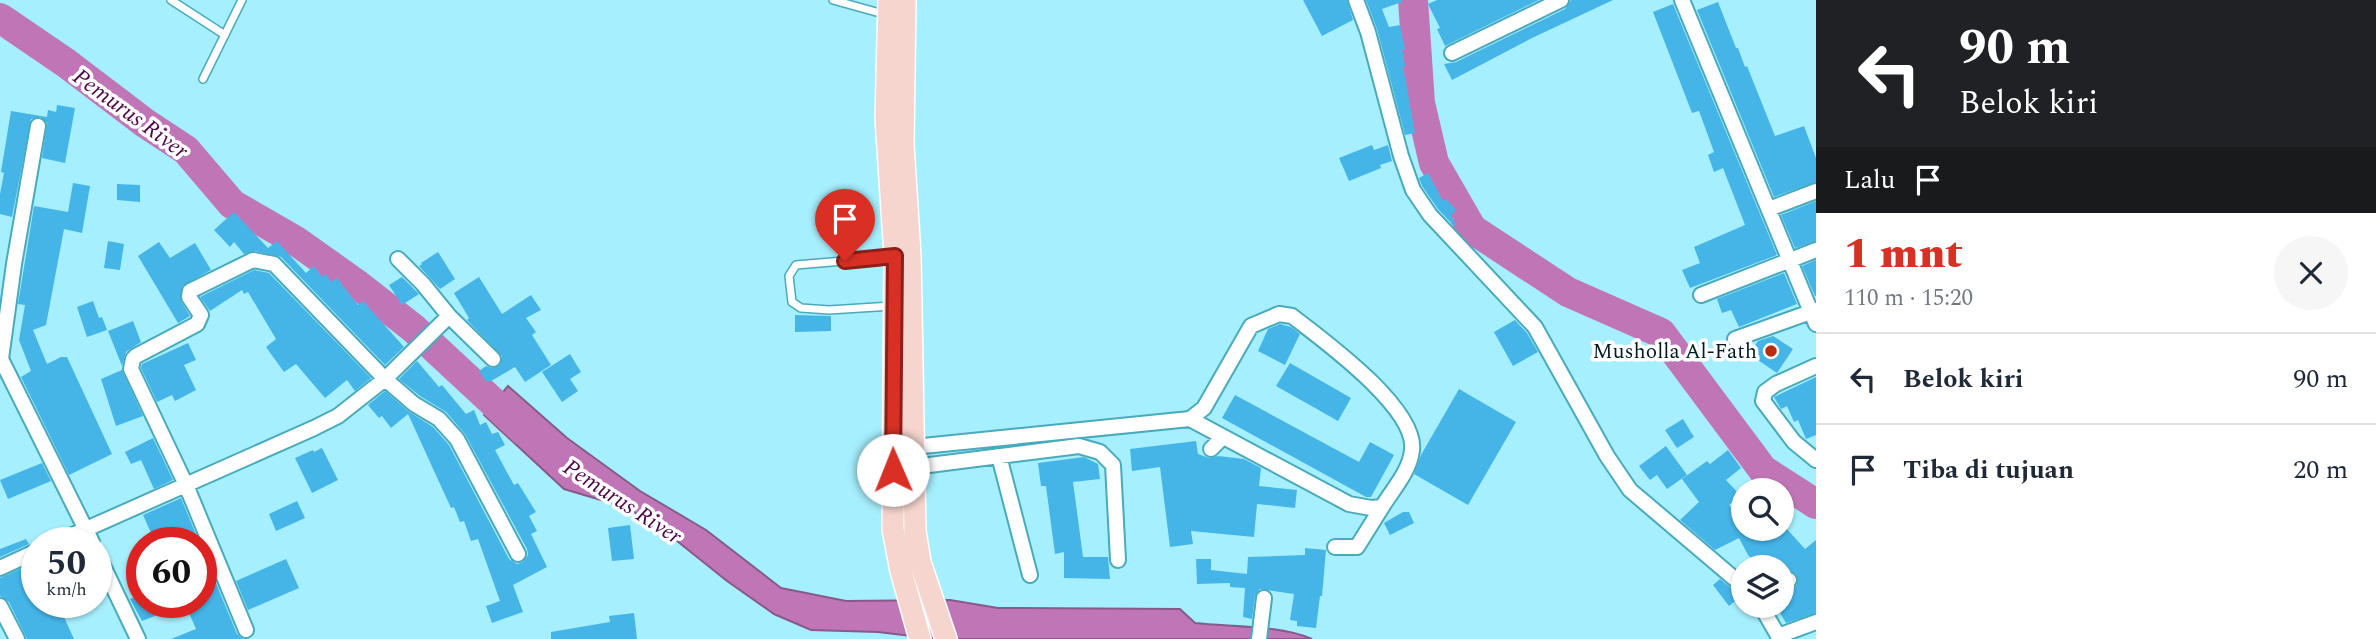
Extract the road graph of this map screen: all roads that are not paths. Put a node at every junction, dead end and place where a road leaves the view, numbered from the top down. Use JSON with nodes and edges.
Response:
{"nodes":[{"id":1,"x":171,"y":0,"type":"edge"},
{"id":2,"x":242,"y":0,"type":"edge"},
{"id":3,"x":833,"y":0,"type":"edge"},
{"id":4,"x":905,"y":0,"type":"edge"},
{"id":5,"x":1356,"y":0,"type":"edge"},
{"id":6,"x":1561,"y":0,"type":"edge"},
{"id":7,"x":1682,"y":0,"type":"edge"},
{"id":8,"x":888,"y":8,"type":"edge"},
{"id":9,"x":225,"y":35,"type":"junction"},
{"id":10,"x":1452,"y":53,"type":"dead end"},
{"id":11,"x":203,"y":79,"type":"dead end"},
{"id":12,"x":38,"y":126,"type":"dead end"},
{"id":13,"x":1816,"y":191,"type":"edge"},
{"id":14,"x":1769,"y":209,"type":"junction"},
{"id":15,"x":1816,"y":250,"type":"edge"},
{"id":16,"x":0,"y":254,"type":"edge"},
{"id":17,"x":902,"y":256,"type":"junction"},
{"id":18,"x":398,"y":259,"type":"dead end"},
{"id":19,"x":1790,"y":260,"type":"junction"},
{"id":20,"x":13,"y":264,"type":"junction"},
{"id":21,"x":1701,"y":295,"type":"dead end"},
{"id":22,"x":902,"y":306,"type":"junction"},
{"id":23,"x":1814,"y":315,"type":"edge"},
{"id":24,"x":444,"y":321,"type":"junction"},
{"id":25,"x":1735,"y":339,"type":"dead end"},
{"id":26,"x":493,"y":359,"type":"dead end"},
{"id":27,"x":1816,"y":366,"type":"edge"},
{"id":28,"x":385,"y":380,"type":"junction"},
{"id":29,"x":1190,"y":419,"type":"junction"},
{"id":30,"x":1223,"y":437,"type":"junction"},
{"id":31,"x":1211,"y":449,"type":"dead end"},
{"id":32,"x":999,"y":456,"type":"junction"},
{"id":33,"x":1816,"y":460,"type":"edge"},
{"id":34,"x":906,"y":461,"type":"junction"},
{"id":35,"x":186,"y":485,"type":"junction"},
{"id":36,"x":1382,"y":507,"type":"junction"},
{"id":37,"x":85,"y":527,"type":"edge"},
{"id":38,"x":106,"y":527,"type":"edge"},
{"id":39,"x":1335,"y":547,"type":"dead end"},
{"id":40,"x":517,"y":554,"type":"dead end"},
{"id":41,"x":21,"y":558,"type":"edge"},
{"id":42,"x":1118,"y":560,"type":"dead end"},
{"id":43,"x":910,"y":567,"type":"junction"},
{"id":44,"x":0,"y":568,"type":"edge"},
{"id":45,"x":1030,"y":575,"type":"dead end"},
{"id":46,"x":1731,"y":576,"type":"edge"},
{"id":47,"x":112,"y":585,"type":"edge"},
{"id":48,"x":1264,"y":598,"type":"dead end"},
{"id":49,"x":0,"y":606,"type":"edge"},
{"id":50,"x":1768,"y":618,"type":"edge"},
{"id":51,"x":1816,"y":622,"type":"edge"},
{"id":52,"x":246,"y":630,"type":"dead end"},
{"id":53,"x":1260,"y":632,"type":"edge"},
{"id":54,"x":1779,"y":637,"type":"edge"},
{"id":55,"x":17,"y":639,"type":"edge"},
{"id":56,"x":138,"y":639,"type":"edge"},
{"id":57,"x":920,"y":639,"type":"edge"},
{"id":58,"x":946,"y":639,"type":"edge"}],
"edges":[{"from":1,"to":9,"type":"lane"},
{"from":2,"to":9,"type":"lane"},
{"from":3,"to":8,"type":"lane"},
{"from":4,"to":17,"type":"main road"},
{"from":5,"to":46,"type":"street"},
{"from":6,"to":10,"type":"street"},
{"from":7,"to":14,"type":"street"},
{"from":8,"to":17,"type":"main road"},
{"from":9,"to":11,"type":"lane"},
{"from":12,"to":20,"type":"street"},
{"from":13,"to":14,"type":"street"},
{"from":14,"to":19,"type":"street"},
{"from":15,"to":19,"type":"street"},
{"from":16,"to":20,"type":"street"},
{"from":17,"to":22,"type":"main road"},
{"from":17,"to":22,"type":"lane"},
{"from":18,"to":24,"type":"street"},
{"from":19,"to":21,"type":"street"},
{"from":19,"to":23,"type":"street"},
{"from":20,"to":37,"type":"street"},
{"from":22,"to":34,"type":"main road"},
{"from":22,"to":34,"type":"main road"},
{"from":23,"to":25,"type":"street"},
{"from":24,"to":26,"type":"street"},
{"from":24,"to":28,"type":"street"},
{"from":27,"to":33,"type":"street"},
{"from":28,"to":35,"type":"street"},
{"from":28,"to":35,"type":"street"},
{"from":28,"to":40,"type":"street"},
{"from":29,"to":30,"type":"street"},
{"from":29,"to":34,"type":"street"},
{"from":29,"to":36,"type":"street"},
{"from":30,"to":31,"type":"street"},
{"from":30,"to":36,"type":"street"},
{"from":32,"to":34,"type":"street"},
{"from":32,"to":42,"type":"street"},
{"from":32,"to":45,"type":"street"},
{"from":34,"to":43,"type":"main road"},
{"from":35,"to":38,"type":"street"},
{"from":35,"to":52,"type":"street"},
{"from":36,"to":39,"type":"street"},
{"from":41,"to":44,"type":"street"},
{"from":43,"to":57,"type":"main road"},
{"from":43,"to":58,"type":"main road"},
{"from":47,"to":56,"type":"street"},
{"from":48,"to":53,"type":"street"},
{"from":49,"to":55,"type":"street"},
{"from":50,"to":54,"type":"street"},
{"from":51,"to":54,"type":"street"}]}
